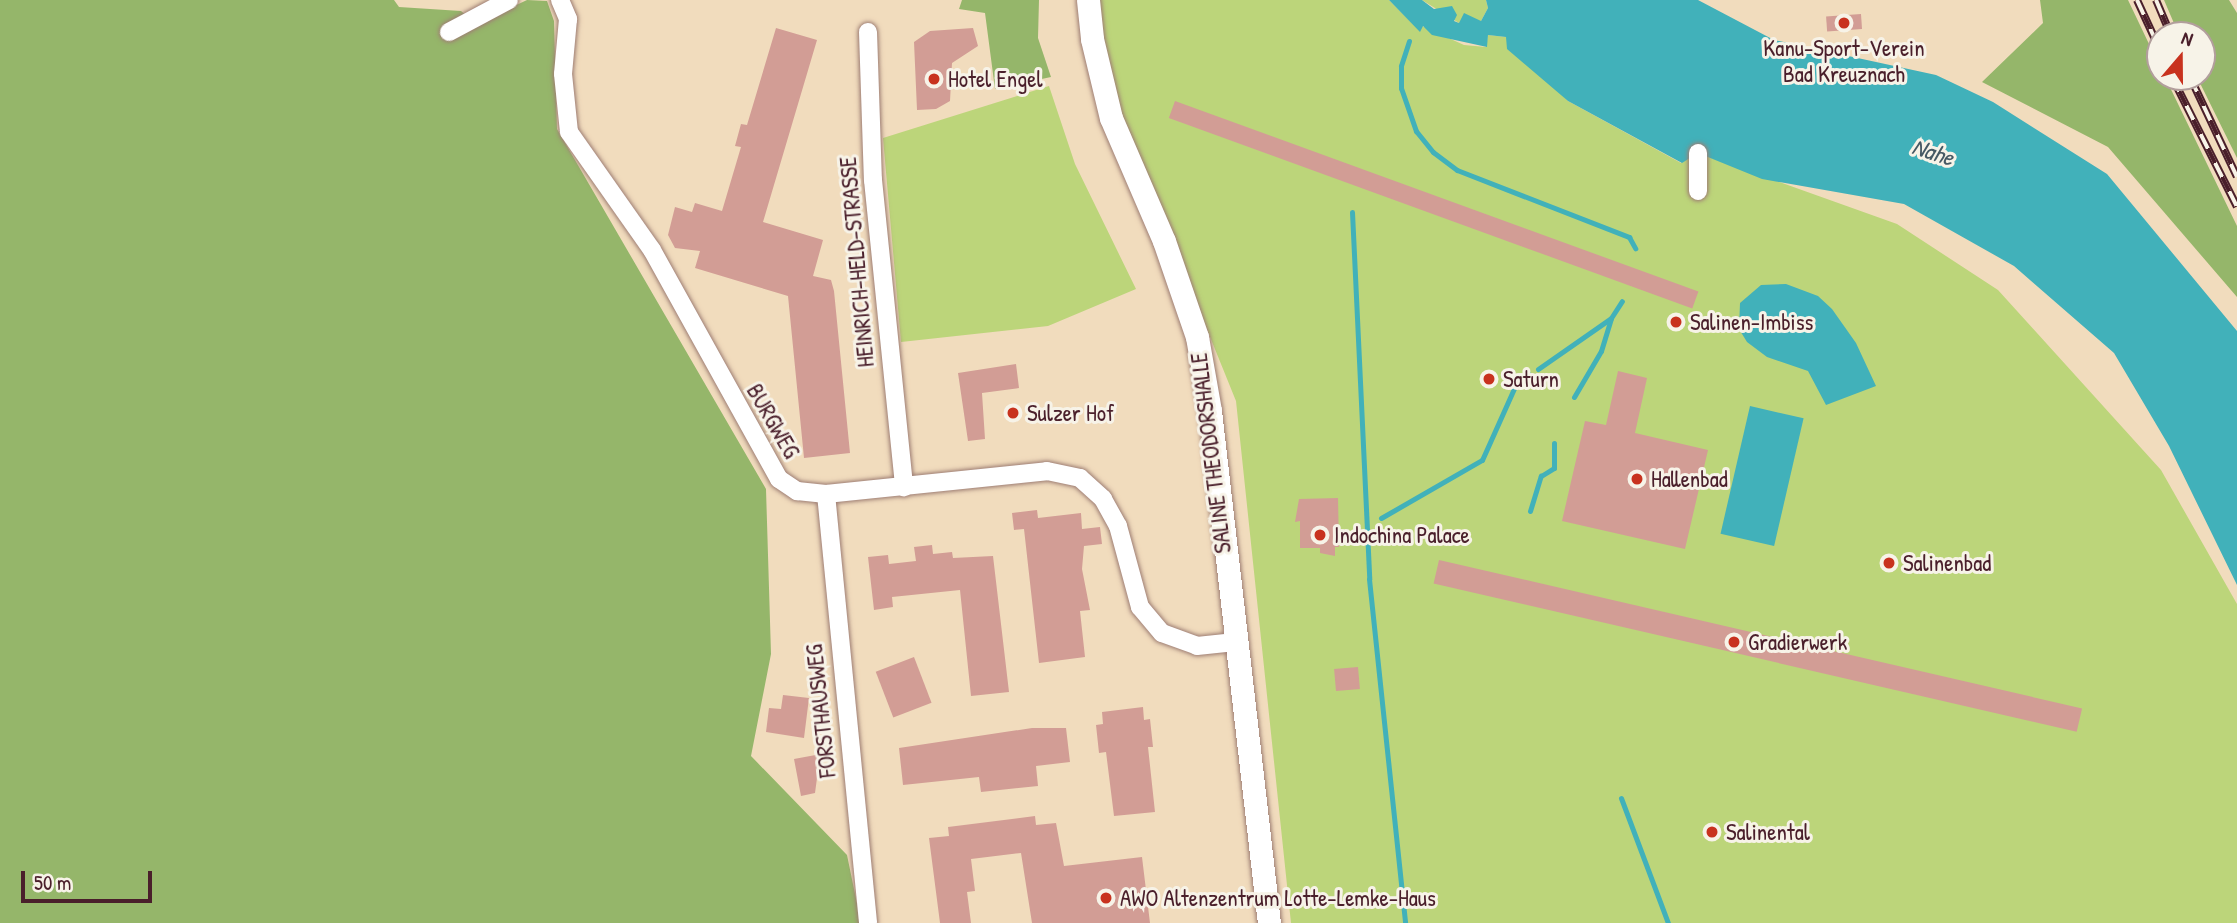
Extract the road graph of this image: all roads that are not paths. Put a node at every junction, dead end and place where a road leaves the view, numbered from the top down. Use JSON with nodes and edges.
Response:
{"nodes":[{"id":1,"x":509,"y":0,"type":"edge"},
{"id":2,"x":1088,"y":0,"type":"edge"},
{"id":3,"x":564,"y":1,"type":"edge"},
{"id":4,"x":449,"y":32,"type":"dead end"},
{"id":5,"x":868,"y":32,"type":"dead end"},
{"id":6,"x":1698,"y":153,"type":"dead end"},
{"id":7,"x":1698,"y":191,"type":"dead end"},
{"id":8,"x":904,"y":487,"type":"junction"},
{"id":9,"x":826,"y":494,"type":"junction"},
{"id":10,"x":1233,"y":642,"type":"junction"},
{"id":11,"x":867,"y":923,"type":"edge"},
{"id":12,"x":1269,"y":923,"type":"edge"}],
"edges":[{"from":1,"to":4,"type":"street"},
{"from":2,"to":10,"type":"main road","name":"SALINE THEODORSHALLE"},
{"from":3,"to":9,"type":"street","name":"BURGWEG"},
{"from":5,"to":8,"type":"street","name":"HEINRICH-HELD-STRASSE"},
{"from":6,"to":7,"type":"street"},
{"from":8,"to":9,"type":"street","name":"BURGWEG"},
{"from":8,"to":10,"type":"street","name":"BURGWEG"},
{"from":9,"to":11,"type":"street","name":"FORSTHAUSWEG"},
{"from":10,"to":12,"type":"main road","name":"SALINE THEODORSHALLE"}]}
